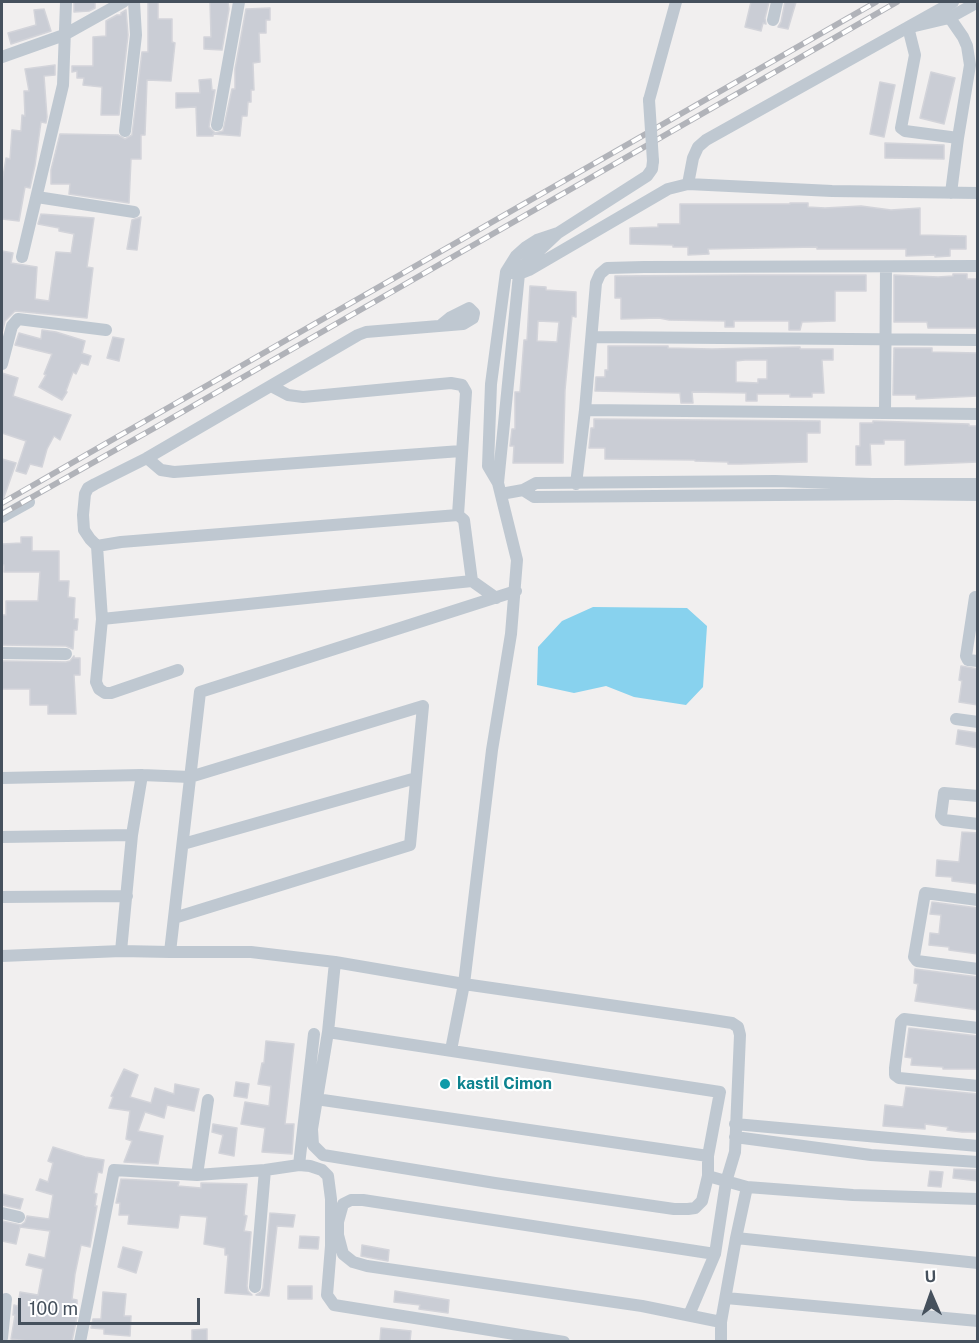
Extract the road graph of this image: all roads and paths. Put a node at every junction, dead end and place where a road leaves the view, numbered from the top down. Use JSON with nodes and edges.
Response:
{"nodes":[{"id":1,"x":66,"y":2,"type":"edge"},
{"id":2,"x":123,"y":2,"type":"edge"},
{"id":3,"x":134,"y":2,"type":"edge"},
{"id":4,"x":239,"y":2,"type":"edge"},
{"id":5,"x":676,"y":2,"type":"edge"},
{"id":6,"x":777,"y":2,"type":"edge"},
{"id":7,"x":978,"y":2,"type":"edge"},
{"id":8,"x":948,"y":9,"type":"edge"},
{"id":9,"x":773,"y":20,"type":"dead end"},
{"id":10,"x":908,"y":27,"type":"junction"},
{"id":11,"x":64,"y":35,"type":"junction"},
{"id":12,"x":2,"y":57,"type":"edge"},
{"id":13,"x":217,"y":125,"type":"dead end"},
{"id":14,"x":125,"y":131,"type":"dead end"},
{"id":15,"x":957,"y":138,"type":"junction"},
{"id":16,"x":688,"y":184,"type":"junction"},
{"id":17,"x":951,"y":193,"type":"junction"},
{"id":18,"x":978,"y":193,"type":"edge"},
{"id":19,"x":38,"y":197,"type":"junction"},
{"id":20,"x":134,"y":212,"type":"dead end"},
{"id":21,"x":530,"y":251,"type":"junction"},
{"id":22,"x":22,"y":257,"type":"dead end"},
{"id":23,"x":978,"y":266,"type":"edge"},
{"id":24,"x":886,"y":267,"type":"junction"},
{"id":25,"x":506,"y":272,"type":"junction"},
{"id":26,"x":519,"y":274,"type":"junction"},
{"id":27,"x":440,"y":326,"type":"dead end"},
{"id":28,"x":105,"y":330,"type":"dead end"},
{"id":29,"x":592,"y":337,"type":"junction"},
{"id":30,"x":886,"y":339,"type":"junction"},
{"id":31,"x":978,"y":340,"type":"edge"},
{"id":32,"x":5,"y":341,"type":"edge"},
{"id":33,"x":2,"y":364,"type":"edge"},
{"id":34,"x":509,"y":383,"type":"junction"},
{"id":35,"x":491,"y":384,"type":"junction"},
{"id":36,"x":271,"y":386,"type":"junction"},
{"id":37,"x":585,"y":410,"type":"junction"},
{"id":38,"x":885,"y":413,"type":"junction"},
{"id":39,"x":978,"y":414,"type":"edge"},
{"id":40,"x":461,"y":450,"type":"junction"},
{"id":41,"x":147,"y":458,"type":"junction"},
{"id":42,"x":978,"y":483,"type":"edge"},
{"id":43,"x":576,"y":484,"type":"junction"},
{"id":44,"x":499,"y":488,"type":"junction"},
{"id":45,"x":524,"y":490,"type":"junction"},
{"id":46,"x":645,"y":490,"type":"junction"},
{"id":47,"x":978,"y":495,"type":"edge"},
{"id":48,"x":29,"y":502,"type":"dead end"},
{"id":49,"x":458,"y":515,"type":"junction"},
{"id":50,"x":2,"y":517,"type":"edge"},
{"id":51,"x":97,"y":546,"type":"junction"},
{"id":52,"x":472,"y":581,"type":"junction"},
{"id":53,"x":516,"y":591,"type":"junction"},
{"id":54,"x":978,"y":597,"type":"edge"},
{"id":55,"x":496,"y":598,"type":"junction"},
{"id":56,"x":102,"y":619,"type":"junction"},
{"id":57,"x":2,"y":653,"type":"edge"},
{"id":58,"x":66,"y":654,"type":"dead end"},
{"id":59,"x":978,"y":661,"type":"edge"},
{"id":60,"x":178,"y":670,"type":"dead end"},
{"id":61,"x":956,"y":719,"type":"dead end"},
{"id":62,"x":978,"y":722,"type":"edge"},
{"id":63,"x":142,"y":775,"type":"junction"},
{"id":64,"x":190,"y":777,"type":"junction"},
{"id":65,"x":2,"y":778,"type":"edge"},
{"id":66,"x":416,"y":778,"type":"junction"},
{"id":67,"x":978,"y":796,"type":"edge"},
{"id":68,"x":978,"y":824,"type":"edge"},
{"id":69,"x":132,"y":835,"type":"junction"},
{"id":70,"x":2,"y":837,"type":"edge"},
{"id":71,"x":183,"y":844,"type":"junction"},
{"id":72,"x":127,"y":896,"type":"junction"},
{"id":73,"x":2,"y":897,"type":"edge"},
{"id":74,"x":978,"y":900,"type":"edge"},
{"id":75,"x":174,"y":918,"type":"junction"},
{"id":76,"x":121,"y":951,"type":"junction"},
{"id":77,"x":170,"y":952,"type":"junction"},
{"id":78,"x":2,"y":956,"type":"edge"},
{"id":79,"x":335,"y":962,"type":"junction"},
{"id":80,"x":978,"y":969,"type":"edge"},
{"id":81,"x":464,"y":984,"type":"junction"},
{"id":82,"x":978,"y":1028,"type":"edge"},
{"id":83,"x":328,"y":1032,"type":"junction"},
{"id":84,"x":314,"y":1034,"type":"dead end"},
{"id":85,"x":451,"y":1050,"type":"junction"},
{"id":86,"x":978,"y":1086,"type":"edge"},
{"id":87,"x":316,"y":1099,"type":"junction"},
{"id":88,"x":208,"y":1100,"type":"dead end"},
{"id":89,"x":735,"y":1130,"type":"junction"},
{"id":90,"x":866,"y":1136,"type":"junction"},
{"id":91,"x":880,"y":1138,"type":"junction"},
{"id":92,"x":978,"y":1146,"type":"edge"},
{"id":93,"x":863,"y":1154,"type":"junction"},
{"id":94,"x":878,"y":1155,"type":"junction"},
{"id":95,"x":708,"y":1156,"type":"junction"},
{"id":96,"x":978,"y":1162,"type":"edge"},
{"id":97,"x":299,"y":1165,"type":"junction"},
{"id":98,"x":265,"y":1170,"type":"junction"},
{"id":99,"x":197,"y":1175,"type":"junction"},
{"id":100,"x":708,"y":1176,"type":"junction"},
{"id":101,"x":726,"y":1182,"type":"junction"},
{"id":102,"x":747,"y":1187,"type":"junction"},
{"id":103,"x":978,"y":1199,"type":"edge"},
{"id":104,"x":2,"y":1213,"type":"edge"},
{"id":105,"x":20,"y":1217,"type":"dead end"},
{"id":106,"x":735,"y":1238,"type":"junction"},
{"id":107,"x":715,"y":1254,"type":"junction"},
{"id":108,"x":978,"y":1263,"type":"edge"},
{"id":109,"x":255,"y":1287,"type":"dead end"},
{"id":110,"x":726,"y":1298,"type":"junction"},
{"id":111,"x":6,"y":1299,"type":"dead end"},
{"id":112,"x":689,"y":1315,"type":"junction"},
{"id":113,"x":978,"y":1321,"type":"edge"},
{"id":114,"x":721,"y":1322,"type":"junction"},
{"id":115,"x":2,"y":1338,"type":"edge"},
{"id":116,"x":80,"y":1341,"type":"edge"},
{"id":117,"x":564,"y":1341,"type":"edge"},
{"id":118,"x":721,"y":1341,"type":"edge"}],
"edges":[{"from":1,"to":11,"type":"street"},
{"from":2,"to":11,"type":"street"},
{"from":3,"to":14,"type":"street"},
{"from":4,"to":13,"type":"street"},
{"from":5,"to":21,"type":"street","bridge":true},
{"from":6,"to":9,"type":"street"},
{"from":7,"to":8,"type":"street"},
{"from":8,"to":10,"type":"street"},
{"from":8,"to":15,"type":"street"},
{"from":10,"to":15,"type":"street"},
{"from":10,"to":16,"type":"street"},
{"from":11,"to":12,"type":"street"},
{"from":11,"to":19,"type":"street"},
{"from":15,"to":17,"type":"street"},
{"from":16,"to":17,"type":"street"},
{"from":16,"to":26,"type":"street"},
{"from":17,"to":18,"type":"street"},
{"from":19,"to":20,"type":"street"},
{"from":19,"to":22,"type":"street"},
{"from":21,"to":25,"type":"street"},
{"from":21,"to":26,"type":"street"},
{"from":23,"to":24,"type":"street"},
{"from":24,"to":29,"type":"street"},
{"from":24,"to":30,"type":"street"},
{"from":25,"to":26,"type":"street"},
{"from":25,"to":35,"type":"street"},
{"from":26,"to":34,"type":"street"},
{"from":27,"to":36,"type":"street"},
{"from":28,"to":32,"type":"street"},
{"from":29,"to":30,"type":"street"},
{"from":29,"to":37,"type":"street"},
{"from":30,"to":31,"type":"street"},
{"from":30,"to":38,"type":"street"},
{"from":32,"to":33,"type":"street"},
{"from":34,"to":35,"type":"street"},
{"from":34,"to":44,"type":"street"},
{"from":35,"to":44,"type":"street"},
{"from":36,"to":40,"type":"street"},
{"from":36,"to":41,"type":"street"},
{"from":37,"to":38,"type":"street"},
{"from":37,"to":43,"type":"street"},
{"from":38,"to":39,"type":"street"},
{"from":40,"to":41,"type":"street"},
{"from":40,"to":49,"type":"street"},
{"from":41,"to":51,"type":"street"},
{"from":42,"to":46,"type":"street"},
{"from":43,"to":45,"type":"street"},
{"from":43,"to":46,"type":"street"},
{"from":44,"to":45,"type":"street"},
{"from":44,"to":53,"type":"street"},
{"from":45,"to":46,"type":"street"},
{"from":46,"to":47,"type":"street"},
{"from":48,"to":50,"type":"street"},
{"from":49,"to":51,"type":"street"},
{"from":49,"to":52,"type":"street"},
{"from":51,"to":56,"type":"street"},
{"from":52,"to":55,"type":"street"},
{"from":52,"to":56,"type":"street"},
{"from":53,"to":55,"type":"street"},
{"from":53,"to":81,"type":"street"},
{"from":54,"to":59,"type":"street"},
{"from":55,"to":64,"type":"street"},
{"from":56,"to":60,"type":"street"},
{"from":57,"to":58,"type":"street"},
{"from":61,"to":62,"type":"street"},
{"from":63,"to":64,"type":"street"},
{"from":63,"to":65,"type":"street"},
{"from":63,"to":69,"type":"street"},
{"from":64,"to":66,"type":"street"},
{"from":64,"to":71,"type":"street"},
{"from":66,"to":71,"type":"street"},
{"from":66,"to":75,"type":"street"},
{"from":67,"to":68,"type":"street"},
{"from":69,"to":70,"type":"street"},
{"from":69,"to":72,"type":"street"},
{"from":71,"to":75,"type":"street"},
{"from":72,"to":73,"type":"street"},
{"from":72,"to":76,"type":"street"},
{"from":74,"to":80,"type":"street"},
{"from":75,"to":77,"type":"street"},
{"from":76,"to":77,"type":"street"},
{"from":76,"to":78,"type":"street"},
{"from":77,"to":79,"type":"street"},
{"from":79,"to":81,"type":"street"},
{"from":79,"to":83,"type":"street"},
{"from":81,"to":85,"type":"street"},
{"from":81,"to":89,"type":"street"},
{"from":82,"to":86,"type":"street"},
{"from":83,"to":85,"type":"street"},
{"from":83,"to":87,"type":"street"},
{"from":84,"to":97,"type":"street"},
{"from":85,"to":95,"type":"street"},
{"from":87,"to":95,"type":"street"},
{"from":87,"to":100,"type":"street"},
{"from":88,"to":99,"type":"street"},
{"from":89,"to":90,"type":"street"},
{"from":89,"to":93,"type":"street"},
{"from":89,"to":101,"type":"street"},
{"from":90,"to":91,"type":"street"},
{"from":90,"to":93,"type":"street"},
{"from":91,"to":92,"type":"street"},
{"from":91,"to":94,"type":"street"},
{"from":93,"to":94,"type":"street"},
{"from":94,"to":96,"type":"street"},
{"from":95,"to":100,"type":"street"},
{"from":97,"to":98,"type":"street"},
{"from":97,"to":117,"type":"street"},
{"from":98,"to":99,"type":"street"},
{"from":98,"to":109,"type":"street"},
{"from":99,"to":116,"type":"street"},
{"from":100,"to":101,"type":"street"},
{"from":101,"to":102,"type":"street"},
{"from":101,"to":107,"type":"street"},
{"from":102,"to":103,"type":"street"},
{"from":102,"to":106,"type":"street"},
{"from":104,"to":105,"type":"street"},
{"from":106,"to":108,"type":"street"},
{"from":106,"to":110,"type":"street"},
{"from":107,"to":112,"type":"street"},
{"from":107,"to":112,"type":"street"},
{"from":110,"to":113,"type":"street"},
{"from":110,"to":114,"type":"street"},
{"from":111,"to":115,"type":"street"},
{"from":112,"to":114,"type":"street"},
{"from":114,"to":118,"type":"street"}]}
